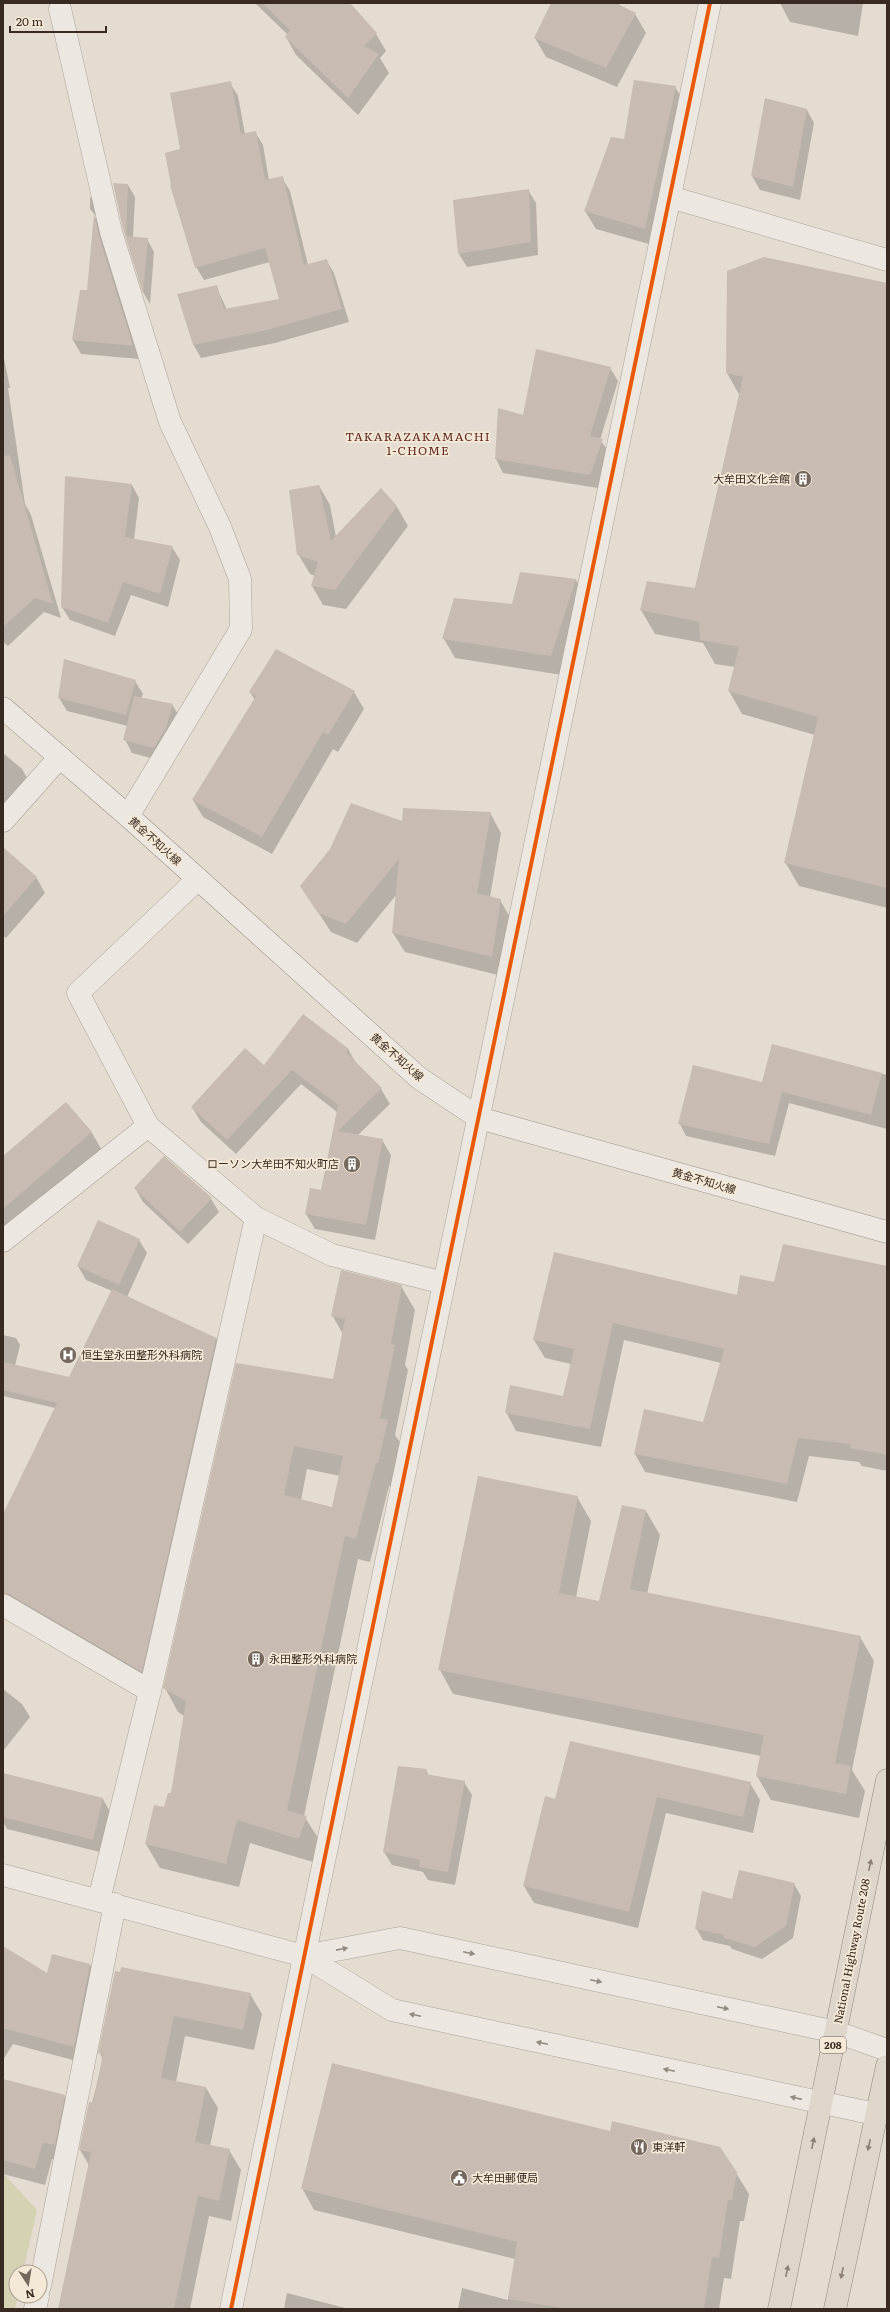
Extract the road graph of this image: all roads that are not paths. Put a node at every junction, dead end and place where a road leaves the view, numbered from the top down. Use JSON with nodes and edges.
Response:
{"nodes":[{"id":1,"x":710,"y":3,"type":"edge"},
{"id":2,"x":60,"y":10,"type":"dead end"},
{"id":3,"x":670,"y":197,"type":"junction"},
{"id":4,"x":887,"y":260,"type":"edge"},
{"id":5,"x":3,"y":708,"type":"edge"},
{"id":6,"x":59,"y":758,"type":"junction"},
{"id":7,"x":128,"y":816,"type":"junction"},
{"id":8,"x":3,"y":821,"type":"edge"},
{"id":9,"x":198,"y":879,"type":"junction"},
{"id":10,"x":479,"y":1118,"type":"junction"},
{"id":11,"x":148,"y":1126,"type":"junction"},
{"id":12,"x":256,"y":1218,"type":"junction"},
{"id":13,"x":887,"y":1232,"type":"edge"},
{"id":14,"x":3,"y":1241,"type":"edge"},
{"id":15,"x":444,"y":1283,"type":"junction"},
{"id":16,"x":3,"y":1605,"type":"edge"},
{"id":17,"x":150,"y":1691,"type":"junction"},
{"id":18,"x":887,"y":1780,"type":"edge"},
{"id":19,"x":3,"y":1875,"type":"edge"},
{"id":20,"x":107,"y":1902,"type":"junction"},
{"id":21,"x":304,"y":1956,"type":"junction"},
{"id":22,"x":836,"y":2032,"type":"junction"},
{"id":23,"x":887,"y":2050,"type":"edge"},
{"id":24,"x":887,"y":2066,"type":"edge"},
{"id":25,"x":821,"y":2104,"type":"junction"},
{"id":26,"x":875,"y":2114,"type":"junction"},
{"id":27,"x":44,"y":2264,"type":"edge"},
{"id":28,"x":231,"y":2309,"type":"edge"},
{"id":29,"x":779,"y":2309,"type":"edge"},
{"id":30,"x":835,"y":2309,"type":"edge"}],
"edges":[{"from":1,"to":3,"type":"street"},
{"from":2,"to":7,"type":"street"},
{"from":3,"to":4,"type":"street"},
{"from":3,"to":10,"type":"street"},
{"from":5,"to":6,"type":"street","name":"黄金不知火線"},
{"from":6,"to":7,"type":"street","name":"黄金不知火線"},
{"from":6,"to":8,"type":"street"},
{"from":7,"to":9,"type":"street","name":"黄金不知火線"},
{"from":9,"to":10,"type":"street","name":"黄金不知火線"},
{"from":9,"to":11,"type":"street"},
{"from":10,"to":13,"type":"street","name":"黄金不知火線"},
{"from":10,"to":15,"type":"street"},
{"from":11,"to":12,"type":"street"},
{"from":11,"to":14,"type":"street"},
{"from":12,"to":15,"type":"street"},
{"from":12,"to":17,"type":"street"},
{"from":15,"to":21,"type":"street"},
{"from":16,"to":17,"type":"street"},
{"from":17,"to":20,"type":"street"},
{"from":22,"to":18,"type":"highway","name":"National Highway Route 208","number":"208","one_way":true},
{"from":19,"to":20,"type":"street"},
{"from":20,"to":21,"type":"street"},
{"from":20,"to":27,"type":"street"},
{"from":21,"to":22,"type":"street","one_way":true},
{"from":25,"to":21,"type":"street","one_way":true},
{"from":21,"to":28,"type":"street"},
{"from":22,"to":23,"type":"street"},
{"from":22,"to":25,"type":"highway","name":"National Highway Route 208","number":"208"},
{"from":24,"to":26,"type":"highway"},
{"from":25,"to":26,"type":"street"},
{"from":29,"to":25,"type":"highway","name":"National Highway Route 208","number":"208","one_way":true},
{"from":26,"to":30,"type":"highway","one_way":true}]}
